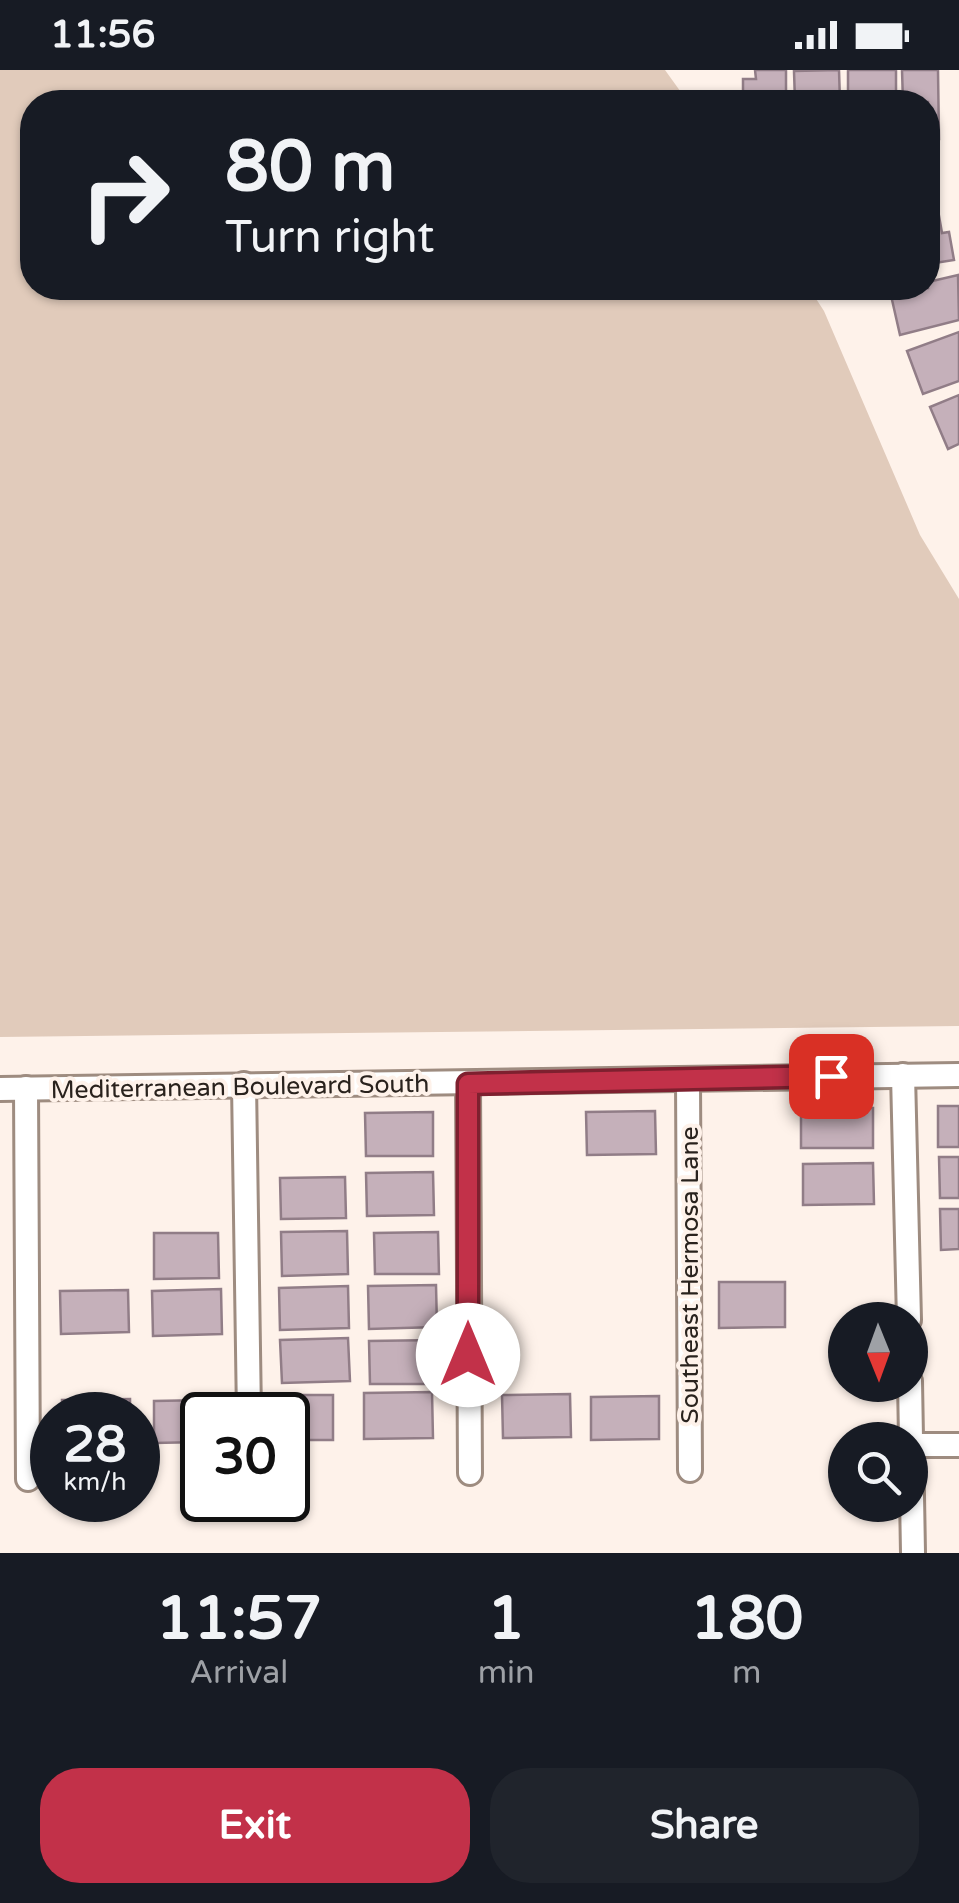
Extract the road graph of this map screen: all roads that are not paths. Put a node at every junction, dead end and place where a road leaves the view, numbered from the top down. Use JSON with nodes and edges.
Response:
{"nodes":[{"id":1,"x":903,"y":1075,"type":"junction"},
{"id":2,"x":959,"y":1075,"type":"edge"},
{"id":3,"x":688,"y":1079,"type":"junction"},
{"id":4,"x":244,"y":1084,"type":"junction"},
{"id":5,"x":468,"y":1084,"type":"junction"},
{"id":6,"x":0,"y":1088,"type":"edge"},
{"id":7,"x":26,"y":1088,"type":"junction"},
{"id":8,"x":908,"y":1302,"type":"edge"},
{"id":9,"x":249,"y":1392,"type":"edge"},
{"id":10,"x":928,"y":1445,"type":"edge"},
{"id":11,"x":959,"y":1445,"type":"edge"},
{"id":12,"x":690,"y":1470,"type":"dead end"},
{"id":13,"x":470,"y":1473,"type":"dead end"},
{"id":14,"x":28,"y":1479,"type":"dead end"},
{"id":15,"x":913,"y":1522,"type":"edge"},
{"id":16,"x":913,"y":1553,"type":"edge"}],
"edges":[{"from":1,"to":2,"type":"street","name":"Mediterranean Boulevard South"},
{"from":1,"to":3,"type":"street","name":"Mediterranean Boulevard South"},
{"from":1,"to":8,"type":"street"},
{"from":3,"to":5,"type":"street","name":"Mediterranean Boulevard South"},
{"from":3,"to":12,"type":"street","name":"Southeast Hermosa Lane"},
{"from":4,"to":5,"type":"street","name":"Mediterranean Boulevard South"},
{"from":4,"to":7,"type":"street","name":"Mediterranean Boulevard South"},
{"from":4,"to":9,"type":"street"},
{"from":5,"to":13,"type":"street"},
{"from":6,"to":7,"type":"street","name":"Mediterranean Boulevard South"},
{"from":7,"to":14,"type":"street"},
{"from":10,"to":11,"type":"street"},
{"from":15,"to":16,"type":"street"}]}
